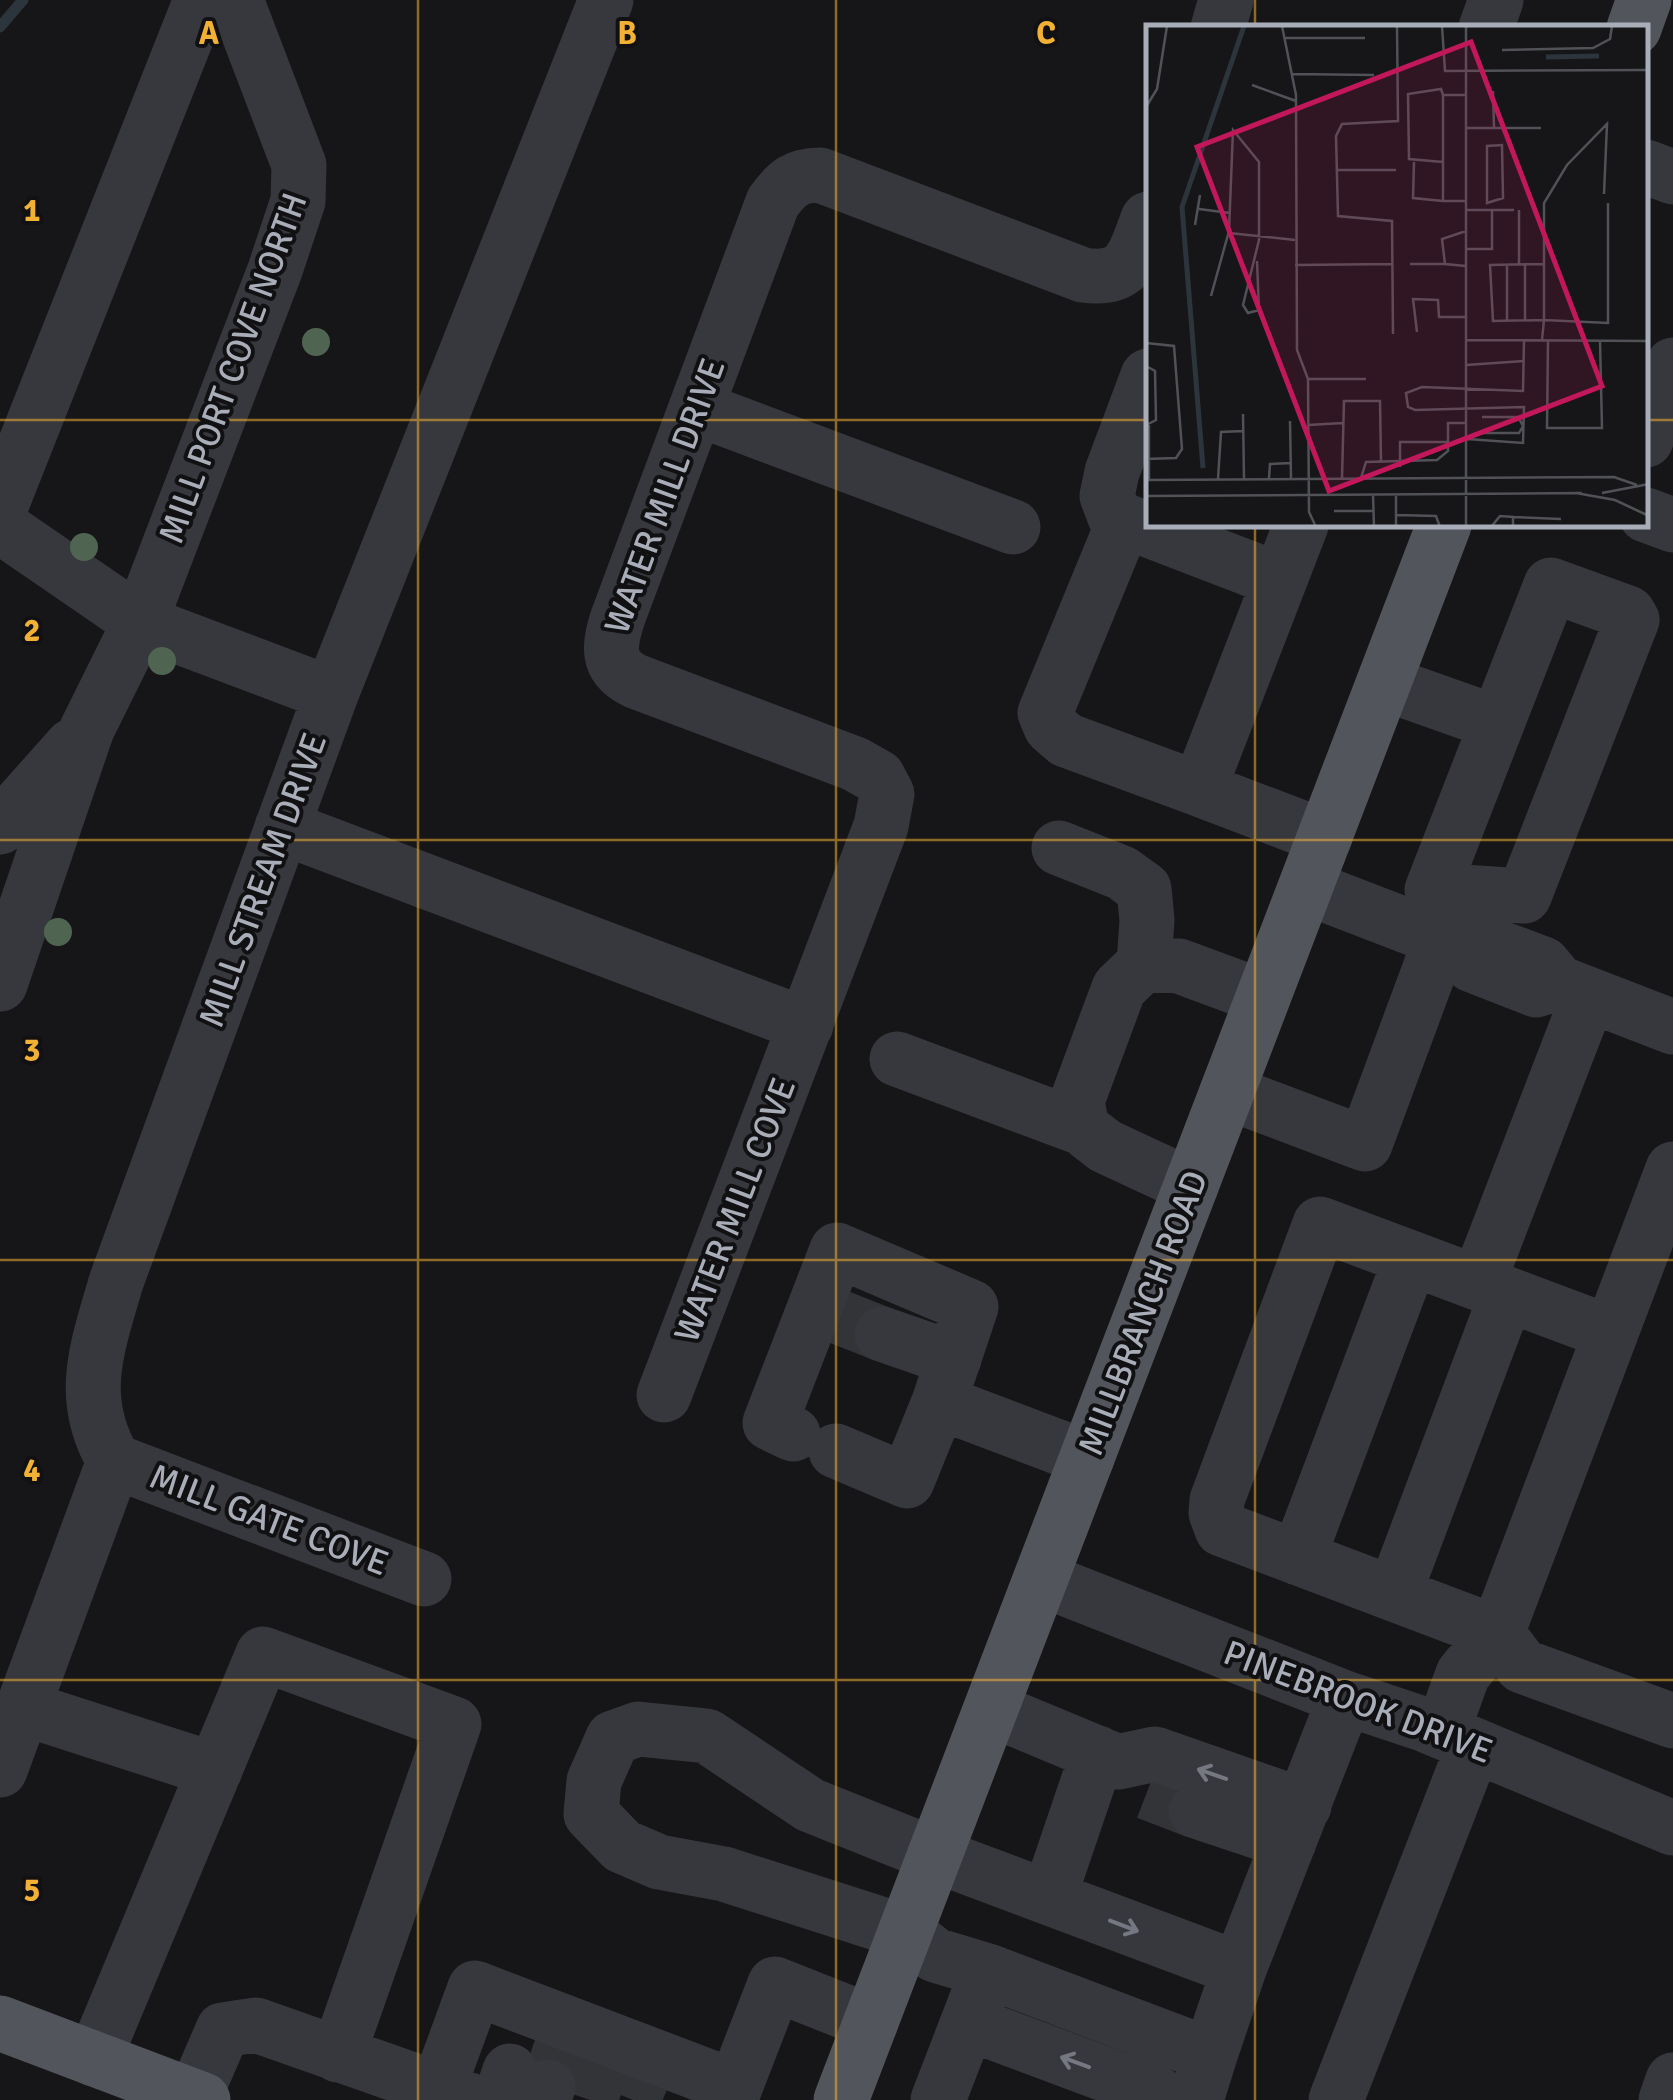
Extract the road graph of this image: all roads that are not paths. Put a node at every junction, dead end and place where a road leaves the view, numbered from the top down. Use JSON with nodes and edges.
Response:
{"nodes":[{"id":1,"x":606,"y":0,"type":"edge"},
{"id":2,"x":1226,"y":0,"type":"edge"},
{"id":3,"x":1496,"y":0,"type":"edge"},
{"id":4,"x":1644,"y":0,"type":"edge"},
{"id":5,"x":225,"y":1,"type":"edge"},
{"id":6,"x":1219,"y":25,"type":"edge"},
{"id":7,"x":1487,"y":25,"type":"edge"},
{"id":8,"x":1635,"y":25,"type":"edge"},
{"id":9,"x":1648,"y":168,"type":"edge"},
{"id":10,"x":1673,"y":177,"type":"edge"},
{"id":11,"x":1146,"y":224,"type":"edge"},
{"id":12,"x":1673,"y":365,"type":"edge"},
{"id":13,"x":1146,"y":381,"type":"edge"},
{"id":14,"x":19,"y":407,"type":"edge"},
{"id":15,"x":696,"y":408,"type":"junction"},
{"id":16,"x":1648,"y":434,"type":"edge"},
{"id":17,"x":0,"y":508,"type":"edge"},
{"id":18,"x":1648,"y":516,"type":"edge"},
{"id":19,"x":1124,"y":521,"type":"junction"},
{"id":20,"x":0,"y":526,"type":"edge"},
{"id":21,"x":1673,"y":526,"type":"edge"},
{"id":22,"x":1013,"y":527,"type":"dead end"},
{"id":23,"x":1300,"y":528,"type":"edge"},
{"id":24,"x":1443,"y":528,"type":"edge"},
{"id":25,"x":1280,"y":580,"type":"junction"},
{"id":26,"x":140,"y":622,"type":"junction"},
{"id":27,"x":1384,"y":683,"type":"junction"},
{"id":28,"x":331,"y":694,"type":"junction"},
{"id":29,"x":1497,"y":723,"type":"junction"},
{"id":30,"x":87,"y":729,"type":"junction"},
{"id":31,"x":1198,"y":789,"type":"junction"},
{"id":32,"x":0,"y":827,"type":"edge"},
{"id":33,"x":282,"y":827,"type":"junction"},
{"id":34,"x":1324,"y":837,"type":"junction"},
{"id":35,"x":1059,"y":848,"type":"dead end"},
{"id":36,"x":1306,"y":888,"type":"junction"},
{"id":37,"x":1451,"y":942,"type":"junction"},
{"id":38,"x":1144,"y":964,"type":"junction"},
{"id":39,"x":0,"y":984,"type":"edge"},
{"id":40,"x":1574,"y":989,"type":"junction"},
{"id":41,"x":1263,"y":998,"type":"junction"},
{"id":42,"x":806,"y":1025,"type":"junction"},
{"id":43,"x":1673,"y":1027,"type":"edge"},
{"id":44,"x":897,"y":1060,"type":"dead end"},
{"id":45,"x":1227,"y":1092,"type":"junction"},
{"id":46,"x":1082,"y":1128,"type":"junction"},
{"id":47,"x":1673,"y":1169,"type":"edge"},
{"id":48,"x":1191,"y":1186,"type":"junction"},
{"id":49,"x":1411,"y":1258,"type":"junction"},
{"id":50,"x":1492,"y":1289,"type":"junction"},
{"id":51,"x":845,"y":1320,"type":"junction"},
{"id":52,"x":1610,"y":1333,"type":"junction"},
{"id":53,"x":946,"y":1380,"type":"junction"},
{"id":54,"x":664,"y":1395,"type":"dead end"},
{"id":55,"x":1087,"y":1458,"type":"junction"},
{"id":56,"x":114,"y":1462,"type":"junction"},
{"id":57,"x":1298,"y":1558,"type":"junction"},
{"id":58,"x":424,"y":1578,"type":"dead end"},
{"id":59,"x":1041,"y":1579,"type":"junction"},
{"id":60,"x":1394,"y":1594,"type":"junction"},
{"id":61,"x":1496,"y":1633,"type":"junction"},
{"id":62,"x":1345,"y":1698,"type":"junction"},
{"id":63,"x":23,"y":1708,"type":"junction"},
{"id":64,"x":991,"y":1709,"type":"junction"},
{"id":65,"x":1673,"y":1721,"type":"edge"},
{"id":66,"x":1458,"y":1738,"type":"junction"},
{"id":67,"x":0,"y":1770,"type":"edge"},
{"id":68,"x":214,"y":1770,"type":"junction"},
{"id":69,"x":1140,"y":1780,"type":"junction"},
{"id":70,"x":1297,"y":1824,"type":"junction"},
{"id":71,"x":1673,"y":1828,"type":"edge"},
{"id":72,"x":935,"y":1855,"type":"junction"},
{"id":73,"x":1049,"y":1898,"type":"junction"},
{"id":74,"x":905,"y":1932,"type":"junction"},
{"id":75,"x":1240,"y":1969,"type":"junction"},
{"id":76,"x":988,"y":1971,"type":"junction"},
{"id":77,"x":871,"y":2022,"type":"junction"},
{"id":78,"x":968,"y":2022,"type":"junction"},
{"id":79,"x":0,"y":2023,"type":"edge"},
{"id":80,"x":338,"y":2054,"type":"junction"},
{"id":81,"x":94,"y":2059,"type":"junction"},
{"id":82,"x":543,"y":2067,"type":"edge"},
{"id":83,"x":1673,"y":2080,"type":"edge"},
{"id":84,"x":1177,"y":2090,"type":"edge"},
{"id":85,"x":733,"y":2093,"type":"edge"},
{"id":86,"x":198,"y":2098,"type":"edge"},
{"id":87,"x":841,"y":2100,"type":"edge"},
{"id":88,"x":938,"y":2100,"type":"edge"},
{"id":89,"x":1336,"y":2100,"type":"edge"},
{"id":90,"x":1666,"y":2100,"type":"edge"}],
"edges":[{"from":1,"to":28,"type":"street","name":"MILL STREAM DRIVE"},
{"from":2,"to":6,"type":"street"},
{"from":3,"to":7,"type":"street"},
{"from":4,"to":8,"type":"main road"},
{"from":5,"to":14,"type":"street"},
{"from":5,"to":26,"type":"street","name":"MILL PORT COVE NORTH"},
{"from":9,"to":10,"type":"street"},
{"from":11,"to":15,"type":"street","name":"WATER MILL DRIVE"},
{"from":12,"to":16,"type":"street"},
{"from":13,"to":19,"type":"street"},
{"from":14,"to":17,"type":"street"},
{"from":15,"to":22,"type":"street"},
{"from":15,"to":42,"type":"street","name":"WATER MILL DRIVE"},
{"from":18,"to":21,"type":"street"},
{"from":19,"to":25,"type":"street"},
{"from":19,"to":31,"type":"street"},
{"from":20,"to":26,"type":"street"},
{"from":23,"to":25,"type":"street"},
{"from":24,"to":27,"type":"main road","name":"MILLBRANCH ROAD"},
{"from":25,"to":31,"type":"street"},
{"from":26,"to":28,"type":"street"},
{"from":26,"to":30,"type":"street","name":"MILL PORT COVE NORTH"},
{"from":27,"to":29,"type":"street"},
{"from":27,"to":34,"type":"main road","name":"MILLBRANCH ROAD"},
{"from":28,"to":33,"type":"street","name":"MILL STREAM DRIVE"},
{"from":29,"to":29,"type":"street"},
{"from":30,"to":32,"type":"street"},
{"from":30,"to":39,"type":"street"},
{"from":31,"to":34,"type":"street"},
{"from":33,"to":42,"type":"street"},
{"from":33,"to":56,"type":"street","name":"MILL STREAM DRIVE"},
{"from":34,"to":36,"type":"main road","name":"MILLBRANCH ROAD"},
{"from":35,"to":38,"type":"street"},
{"from":36,"to":37,"type":"street"},
{"from":36,"to":41,"type":"main road","name":"MILLBRANCH ROAD"},
{"from":37,"to":40,"type":"street"},
{"from":37,"to":45,"type":"street"},
{"from":38,"to":41,"type":"street"},
{"from":38,"to":46,"type":"street"},
{"from":40,"to":43,"type":"street"},
{"from":40,"to":50,"type":"street"},
{"from":41,"to":45,"type":"main road","name":"MILLBRANCH ROAD"},
{"from":42,"to":54,"type":"street","name":"WATER MILL COVE"},
{"from":44,"to":46,"type":"street"},
{"from":45,"to":48,"type":"main road","name":"MILLBRANCH ROAD"},
{"from":46,"to":48,"type":"street"},
{"from":47,"to":52,"type":"street"},
{"from":48,"to":55,"type":"main road","name":"MILLBRANCH ROAD"},
{"from":49,"to":50,"type":"street"},
{"from":49,"to":57,"type":"street"},
{"from":49,"to":57,"type":"street"},
{"from":50,"to":52,"type":"street"},
{"from":50,"to":60,"type":"street"},
{"from":51,"to":53,"type":"street"},
{"from":51,"to":53,"type":"street"},
{"from":51,"to":53,"type":"street"},
{"from":52,"to":61,"type":"street"},
{"from":53,"to":55,"type":"street"},
{"from":55,"to":59,"type":"main road","name":"MILLBRANCH ROAD"},
{"from":56,"to":58,"type":"street","name":"MILL GATE COVE"},
{"from":56,"to":63,"type":"street"},
{"from":57,"to":60,"type":"street"},
{"from":59,"to":62,"type":"street","name":"PINEBROOK DRIVE"},
{"from":59,"to":64,"type":"main road","name":"MILLBRANCH ROAD"},
{"from":60,"to":61,"type":"street"},
{"from":61,"to":65,"type":"street"},
{"from":61,"to":66,"type":"street"},
{"from":62,"to":66,"type":"street","name":"PINEBROOK DRIVE"},
{"from":62,"to":70,"type":"street"},
{"from":63,"to":67,"type":"street"},
{"from":63,"to":68,"type":"street"},
{"from":64,"to":69,"type":"street"},
{"from":64,"to":72,"type":"main road","name":"MILLBRANCH ROAD"},
{"from":66,"to":71,"type":"street","name":"PINEBROOK DRIVE"},
{"from":66,"to":89,"type":"street"},
{"from":68,"to":80,"type":"street"},
{"from":68,"to":81,"type":"street"},
{"from":69,"to":70,"type":"street"},
{"from":70,"to":69,"type":"street","one_way":true},
{"from":69,"to":73,"type":"street"},
{"from":70,"to":75,"type":"street"},
{"from":72,"to":73,"type":"street"},
{"from":72,"to":74,"type":"main road","name":"MILLBRANCH ROAD"},
{"from":72,"to":74,"type":"street"},
{"from":73,"to":75,"type":"street","one_way":true},
{"from":74,"to":76,"type":"street"},
{"from":74,"to":77,"type":"main road","name":"MILLBRANCH ROAD"},
{"from":75,"to":84,"type":"street"},
{"from":76,"to":78,"type":"street"},
{"from":76,"to":84,"type":"street"},
{"from":77,"to":85,"type":"street"},
{"from":77,"to":87,"type":"main road","name":"MILLBRANCH ROAD"},
{"from":84,"to":78,"type":"street","one_way":true},
{"from":78,"to":88,"type":"street"},
{"from":79,"to":81,"type":"main road"},
{"from":80,"to":82,"type":"street"},
{"from":80,"to":86,"type":"street"},
{"from":81,"to":86,"type":"main road"},
{"from":82,"to":85,"type":"street"},
{"from":83,"to":90,"type":"street"}]}
